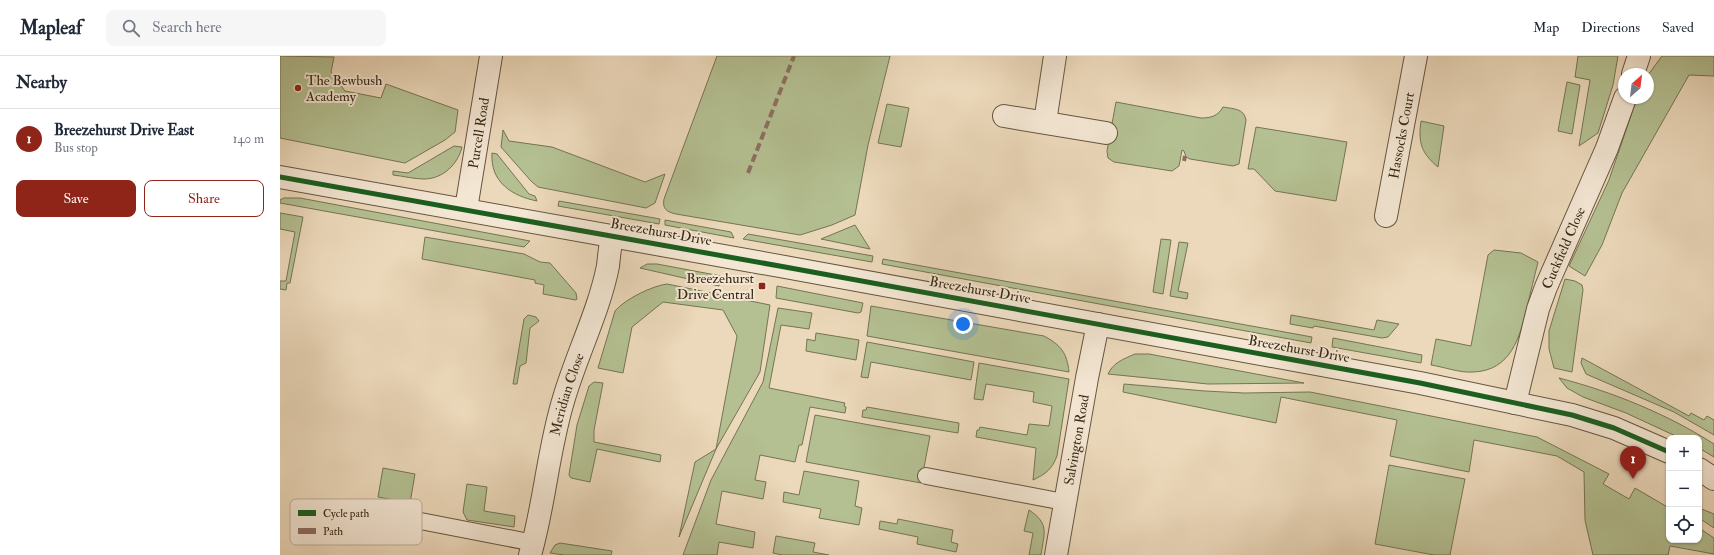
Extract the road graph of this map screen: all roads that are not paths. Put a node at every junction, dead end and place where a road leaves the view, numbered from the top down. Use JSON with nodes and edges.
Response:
{"nodes":[{"id":1,"x":490,"y":56,"type":"edge"},
{"id":2,"x":1055,"y":56,"type":"edge"},
{"id":3,"x":1416,"y":56,"type":"edge"},
{"id":4,"x":1639,"y":56,"type":"edge"},
{"id":5,"x":1635,"y":68,"type":"edge"},
{"id":6,"x":1623,"y":104,"type":"edge"},
{"id":7,"x":1004,"y":116,"type":"dead end"},
{"id":8,"x":1045,"y":122,"type":"junction"},
{"id":9,"x":1106,"y":134,"type":"dead end"},
{"id":10,"x":280,"y":177,"type":"edge"},
{"id":11,"x":466,"y":209,"type":"junction"},
{"id":12,"x":1386,"y":216,"type":"dead end"},
{"id":13,"x":612,"y":236,"type":"junction"},
{"id":14,"x":1098,"y":324,"type":"junction"},
{"id":15,"x":1515,"y":403,"type":"junction"},
{"id":16,"x":1666,"y":451,"type":"edge"},
{"id":17,"x":1702,"y":471,"type":"edge"},
{"id":18,"x":926,"y":476,"type":"dead end"},
{"id":19,"x":1714,"y":479,"type":"edge"},
{"id":20,"x":1064,"y":502,"type":"junction"},
{"id":21,"x":422,"y":523,"type":"edge"},
{"id":22,"x":532,"y":549,"type":"edge"},
{"id":23,"x":1056,"y":555,"type":"edge"}],
"edges":[{"from":1,"to":11,"type":"street","name":"Purcell Road"},
{"from":2,"to":8,"type":"street"},
{"from":3,"to":12,"type":"street","name":"Hassocks Court"},
{"from":4,"to":5,"type":"street"},
{"from":6,"to":15,"type":"street","name":"Cuckfield Close"},
{"from":7,"to":8,"type":"street"},
{"from":8,"to":9,"type":"street"},
{"from":10,"to":11,"type":"street","name":"Breezehurst Drive"},
{"from":11,"to":13,"type":"street","name":"Breezehurst Drive"},
{"from":13,"to":14,"type":"street","name":"Breezehurst Drive"},
{"from":13,"to":22,"type":"street","name":"Meridian Close"},
{"from":14,"to":15,"type":"street","name":"Breezehurst Drive"},
{"from":14,"to":20,"type":"street","name":"Salvington Road"},
{"from":15,"to":16,"type":"street","name":"Breezehurst Drive"},
{"from":17,"to":19,"type":"street"},
{"from":18,"to":20,"type":"lane"},
{"from":20,"to":23,"type":"street","name":"Salvington Road"},
{"from":21,"to":22,"type":"lane"}]}
